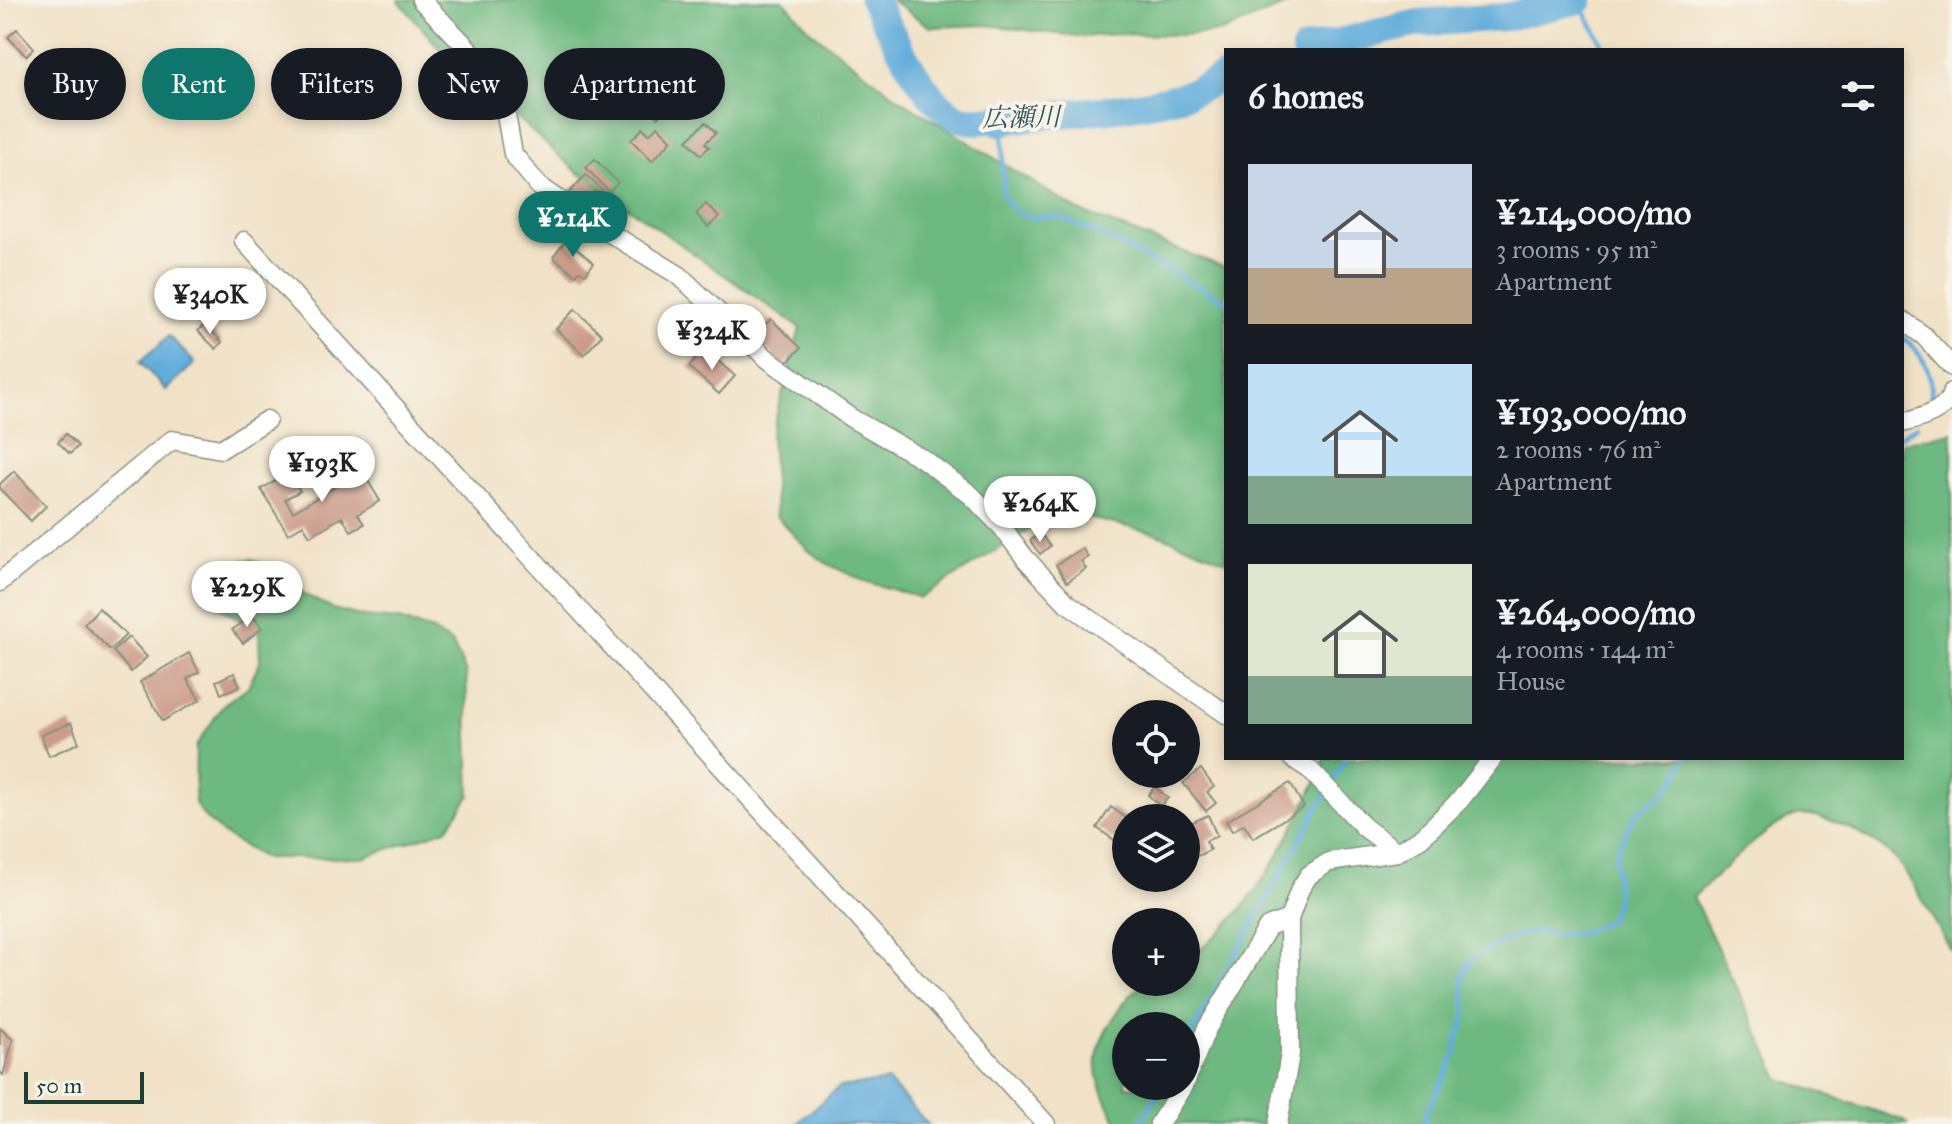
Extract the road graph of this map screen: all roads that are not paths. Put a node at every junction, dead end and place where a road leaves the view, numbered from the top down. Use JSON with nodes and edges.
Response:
{"nodes":[{"id":1,"x":421,"y":0,"type":"edge"},
{"id":2,"x":244,"y":241,"type":"dead end"},
{"id":3,"x":1904,"y":321,"type":"edge"},
{"id":4,"x":1952,"y":367,"type":"edge"},
{"id":5,"x":1952,"y":392,"type":"edge"},
{"id":6,"x":267,"y":420,"type":"dead end"},
{"id":7,"x":1904,"y":422,"type":"edge"},
{"id":8,"x":0,"y":582,"type":"edge"},
{"id":9,"x":1224,"y":713,"type":"edge"},
{"id":10,"x":1295,"y":760,"type":"edge"},
{"id":11,"x":1491,"y":760,"type":"edge"},
{"id":12,"x":1397,"y":852,"type":"junction"},
{"id":13,"x":1289,"y":919,"type":"junction"},
{"id":14,"x":1200,"y":1045,"type":"edge"},
{"id":15,"x":1174,"y":1100,"type":"edge"},
{"id":16,"x":1046,"y":1124,"type":"edge"},
{"id":17,"x":1159,"y":1124,"type":"edge"},
{"id":18,"x":1278,"y":1124,"type":"edge"}],
"edges":[{"from":1,"to":9,"type":"street"},
{"from":2,"to":16,"type":"street"},
{"from":3,"to":4,"type":"street"},
{"from":5,"to":7,"type":"street"},
{"from":6,"to":8,"type":"street"},
{"from":10,"to":12,"type":"street"},
{"from":11,"to":12,"type":"street"},
{"from":12,"to":13,"type":"street"},
{"from":13,"to":14,"type":"street"},
{"from":13,"to":18,"type":"street"},
{"from":15,"to":17,"type":"street"}]}
